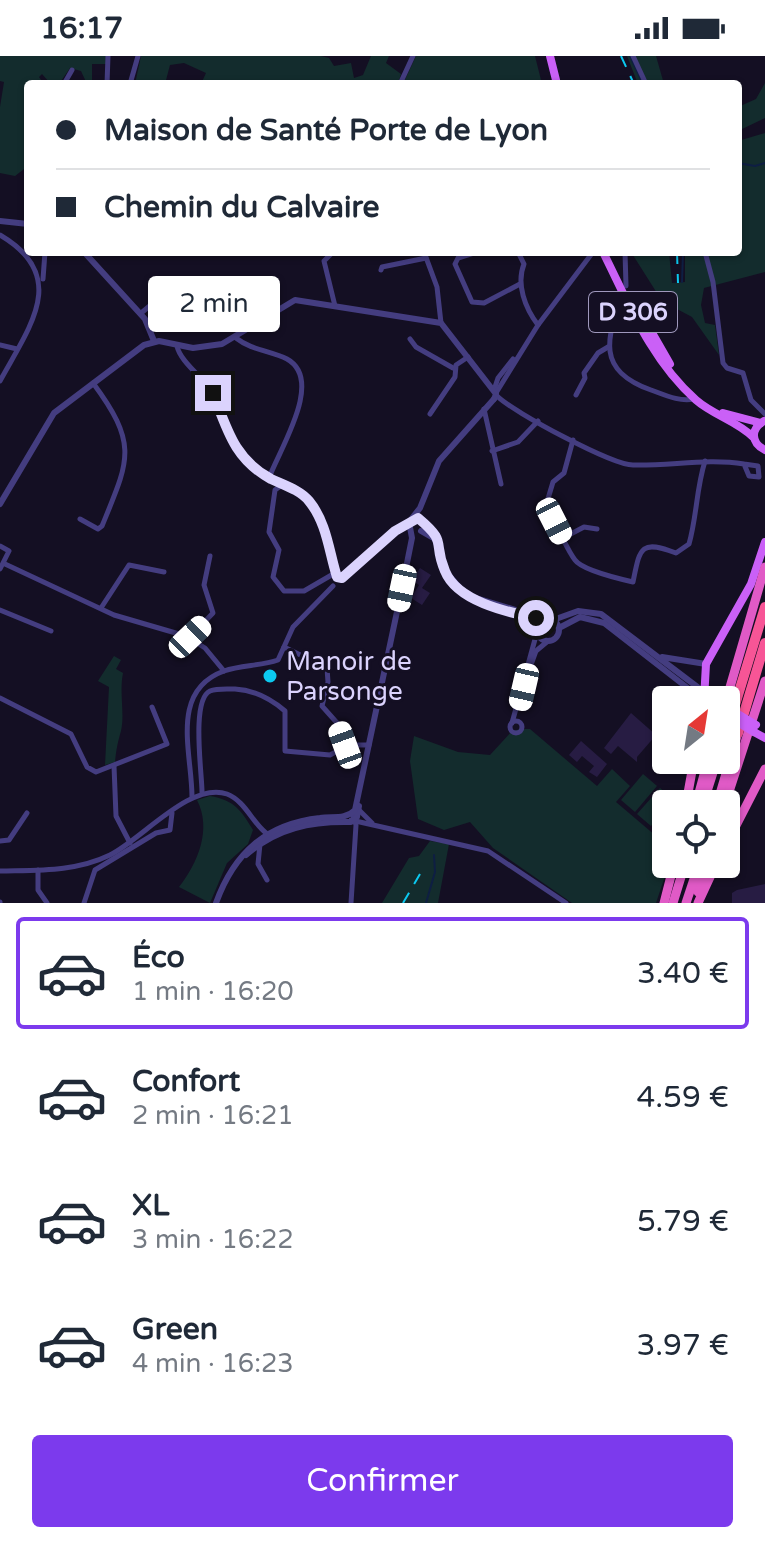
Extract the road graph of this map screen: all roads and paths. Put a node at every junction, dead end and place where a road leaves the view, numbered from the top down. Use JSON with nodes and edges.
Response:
{"nodes":[{"id":1,"x":108,"y":56,"type":"edge"},
{"id":2,"x":138,"y":56,"type":"edge"},
{"id":3,"x":413,"y":56,"type":"edge"},
{"id":4,"x":548,"y":56,"type":"edge"},
{"id":5,"x":633,"y":56,"type":"edge"},
{"id":6,"x":72,"y":70,"type":"dead end"},
{"id":7,"x":66,"y":80,"type":"edge"},
{"id":8,"x":107,"y":80,"type":"edge"},
{"id":9,"x":131,"y":80,"type":"edge"},
{"id":10,"x":402,"y":80,"type":"edge"},
{"id":11,"x":553,"y":80,"type":"edge"},
{"id":12,"x":644,"y":80,"type":"edge"},
{"id":13,"x":0,"y":221,"type":"edge"},
{"id":14,"x":24,"y":224,"type":"edge"},
{"id":15,"x":0,"y":235,"type":"edge"},
{"id":16,"x":24,"y":254,"type":"edge"},
{"id":17,"x":27,"y":256,"type":"edge"},
{"id":18,"x":44,"y":256,"type":"edge"},
{"id":19,"x":88,"y":256,"type":"edge"},
{"id":20,"x":329,"y":256,"type":"edge"},
{"id":21,"x":421,"y":256,"type":"edge"},
{"id":22,"x":425,"y":256,"type":"edge"},
{"id":23,"x":464,"y":256,"type":"edge"},
{"id":24,"x":520,"y":256,"type":"edge"},
{"id":25,"x":590,"y":256,"type":"edge"},
{"id":26,"x":605,"y":256,"type":"edge"},
{"id":27,"x":611,"y":256,"type":"edge"},
{"id":28,"x":625,"y":256,"type":"edge"},
{"id":29,"x":706,"y":256,"type":"edge"},
{"id":30,"x":381,"y":270,"type":"dead end"},
{"id":31,"x":40,"y":282,"type":"junction"},
{"id":32,"x":520,"y":284,"type":"junction"},
{"id":33,"x":625,"y":289,"type":"junction"},
{"id":34,"x":176,"y":294,"type":"dead end"},
{"id":35,"x":335,"y":306,"type":"junction"},
{"id":36,"x":140,"y":314,"type":"junction"},
{"id":37,"x":441,"y":323,"type":"junction"},
{"id":38,"x":538,"y":325,"type":"junction"},
{"id":39,"x":236,"y":338,"type":"junction"},
{"id":40,"x":410,"y":339,"type":"dead end"},
{"id":41,"x":154,"y":341,"type":"junction"},
{"id":42,"x":0,"y":345,"type":"edge"},
{"id":43,"x":177,"y":346,"type":"junction"},
{"id":44,"x":608,"y":347,"type":"junction"},
{"id":45,"x":17,"y":349,"type":"junction"},
{"id":46,"x":520,"y":352,"type":"junction"},
{"id":47,"x":468,"y":357,"type":"junction"},
{"id":48,"x":453,"y":368,"type":"junction"},
{"id":49,"x":0,"y":381,"type":"edge"},
{"id":50,"x":92,"y":382,"type":"junction"},
{"id":51,"x":494,"y":395,"type":"junction"},
{"id":52,"x":576,"y":395,"type":"dead end"},
{"id":53,"x":694,"y":399,"type":"junction"},
{"id":54,"x":485,"y":407,"type":"junction"},
{"id":55,"x":430,"y":414,"type":"dead end"},
{"id":56,"x":764,"y":419,"type":"edge"},
{"id":57,"x":538,"y":421,"type":"junction"},
{"id":58,"x":753,"y":437,"type":"junction"},
{"id":59,"x":573,"y":440,"type":"junction"},
{"id":60,"x":765,"y":450,"type":"edge"},
{"id":61,"x":492,"y":451,"type":"junction"},
{"id":62,"x":705,"y":461,"type":"junction"},
{"id":63,"x":744,"y":464,"type":"dead end"},
{"id":64,"x":269,"y":478,"type":"junction"},
{"id":65,"x":283,"y":484,"type":"junction"},
{"id":66,"x":501,"y":484,"type":"dead end"},
{"id":67,"x":0,"y":504,"type":"edge"},
{"id":68,"x":80,"y":519,"type":"dead end"},
{"id":69,"x":415,"y":528,"type":"junction"},
{"id":70,"x":597,"y":529,"type":"dead end"},
{"id":71,"x":563,"y":538,"type":"junction"},
{"id":72,"x":765,"y":542,"type":"edge"},
{"id":73,"x":0,"y":546,"type":"edge"},
{"id":74,"x":210,"y":556,"type":"dead end"},
{"id":75,"x":7,"y":564,"type":"junction"},
{"id":76,"x":765,"y":567,"type":"edge"},
{"id":77,"x":0,"y":569,"type":"edge"},
{"id":78,"x":164,"y":572,"type":"dead end"},
{"id":79,"x":338,"y":576,"type":"junction"},
{"id":80,"x":333,"y":586,"type":"dead end"},
{"id":81,"x":765,"y":607,"type":"edge"},
{"id":82,"x":101,"y":608,"type":"junction"},
{"id":83,"x":0,"y":610,"type":"edge"},
{"id":84,"x":515,"y":613,"type":"junction"},
{"id":85,"x":545,"y":619,"type":"junction"},
{"id":86,"x":553,"y":620,"type":"junction"},
{"id":87,"x":559,"y":628,"type":"junction"},
{"id":88,"x":536,"y":630,"type":"junction"},
{"id":89,"x":51,"y":631,"type":"dead end"},
{"id":90,"x":190,"y":637,"type":"junction"},
{"id":91,"x":548,"y":641,"type":"junction"},
{"id":92,"x":765,"y":643,"type":"edge"},
{"id":93,"x":284,"y":647,"type":"junction"},
{"id":94,"x":659,"y":657,"type":"junction"},
{"id":95,"x":706,"y":664,"type":"junction"},
{"id":96,"x":224,"y":671,"type":"junction"},
{"id":97,"x":526,"y":677,"type":"junction"},
{"id":98,"x":765,"y":681,"type":"edge"},
{"id":99,"x":689,"y":686,"type":"edge"},
{"id":100,"x":692,"y":686,"type":"edge"},
{"id":101,"x":705,"y":686,"type":"edge"},
{"id":102,"x":731,"y":686,"type":"edge"},
{"id":103,"x":740,"y":697,"type":"edge"},
{"id":104,"x":0,"y":698,"type":"edge"},
{"id":105,"x":152,"y":707,"type":"dead end"},
{"id":106,"x":740,"y":707,"type":"edge"},
{"id":107,"x":518,"y":709,"type":"junction"},
{"id":108,"x":740,"y":715,"type":"edge"},
{"id":109,"x":740,"y":721,"type":"edge"},
{"id":110,"x":512,"y":723,"type":"junction"},
{"id":111,"x":521,"y":724,"type":"junction"},
{"id":112,"x":759,"y":729,"type":"edge"},
{"id":113,"x":765,"y":738,"type":"edge"},
{"id":114,"x":369,"y":745,"type":"junction"},
{"id":115,"x":347,"y":747,"type":"junction"},
{"id":116,"x":114,"y":766,"type":"junction"},
{"id":117,"x":765,"y":769,"type":"edge"},
{"id":118,"x":730,"y":790,"type":"edge"},
{"id":119,"x":202,"y":792,"type":"junction"},
{"id":120,"x":192,"y":798,"type":"junction"},
{"id":121,"x":172,"y":812,"type":"junction"},
{"id":122,"x":27,"y":813,"type":"dead end"},
{"id":123,"x":355,"y":815,"type":"junction"},
{"id":124,"x":740,"y":818,"type":"edge"},
{"id":125,"x":376,"y":825,"type":"junction"},
{"id":126,"x":262,"y":839,"type":"junction"},
{"id":127,"x":0,"y":841,"type":"edge"},
{"id":128,"x":130,"y":843,"type":"junction"},
{"id":129,"x":38,"y":870,"type":"junction"},
{"id":130,"x":0,"y":871,"type":"edge"},
{"id":131,"x":671,"y":878,"type":"edge"},
{"id":132,"x":681,"y":878,"type":"edge"},
{"id":133,"x":694,"y":878,"type":"edge"},
{"id":134,"x":703,"y":878,"type":"edge"},
{"id":135,"x":709,"y":878,"type":"edge"},
{"id":136,"x":267,"y":880,"type":"dead end"},
{"id":137,"x":47,"y":903,"type":"edge"},
{"id":138,"x":84,"y":903,"type":"edge"},
{"id":139,"x":216,"y":903,"type":"edge"},
{"id":140,"x":351,"y":903,"type":"edge"},
{"id":141,"x":566,"y":903,"type":"edge"},
{"id":142,"x":664,"y":903,"type":"edge"},
{"id":143,"x":673,"y":903,"type":"edge"},
{"id":144,"x":686,"y":903,"type":"edge"},
{"id":145,"x":696,"y":903,"type":"edge"}],
"edges":[{"from":1,"to":8,"type":"street"},
{"from":2,"to":9,"type":"street"},
{"from":3,"to":10,"type":"street"},
{"from":4,"to":11,"type":"main road"},
{"from":5,"to":12,"type":"street"},
{"from":6,"to":7,"type":"street"},
{"from":13,"to":14,"type":"street"},
{"from":15,"to":16,"type":"street"},
{"from":17,"to":31,"type":"street"},
{"from":18,"to":31,"type":"street"},
{"from":19,"to":36,"type":"street"},
{"from":20,"to":35,"type":"street"},
{"from":21,"to":30,"type":"street"},
{"from":22,"to":37,"type":"street"},
{"from":23,"to":32,"type":"street"},
{"from":24,"to":32,"type":"street"},
{"from":25,"to":38,"type":"street"},
{"from":26,"to":33,"type":"main road","number":"D 306"},
{"from":27,"to":33,"type":"main road","number":"D 306"},
{"from":28,"to":33,"type":"street"},
{"from":29,"to":56,"type":"street"},
{"from":31,"to":45,"type":"street"},
{"from":32,"to":38,"type":"street"},
{"from":33,"to":44,"type":"street"},
{"from":33,"to":53,"type":"main road","number":"D 306"},
{"from":33,"to":56,"type":"main road","number":"D 306"},
{"from":34,"to":36,"type":"street"},
{"from":35,"to":37,"type":"street"},
{"from":35,"to":39,"type":"street"},
{"from":36,"to":41,"type":"street"},
{"from":37,"to":47,"type":"street"},
{"from":38,"to":46,"type":"street"},
{"from":39,"to":43,"type":"street"},
{"from":39,"to":64,"type":"street"},
{"from":40,"to":48,"type":"street"},
{"from":41,"to":43,"type":"street"},
{"from":41,"to":50,"type":"street"},
{"from":42,"to":45,"type":"street"},
{"from":43,"to":64,"type":"street"},
{"from":44,"to":52,"type":"street"},
{"from":44,"to":53,"type":"street"},
{"from":45,"to":49,"type":"street"},
{"from":46,"to":51,"type":"street"},
{"from":46,"to":51,"type":"street"},
{"from":47,"to":48,"type":"street"},
{"from":47,"to":51,"type":"street"},
{"from":48,"to":55,"type":"street"},
{"from":50,"to":67,"type":"street"},
{"from":50,"to":68,"type":"street"},
{"from":51,"to":54,"type":"street"},
{"from":51,"to":57,"type":"street"},
{"from":53,"to":58,"type":"main road","number":"D 306"},
{"from":54,"to":61,"type":"street"},
{"from":54,"to":69,"type":"street"},
{"from":56,"to":58,"type":"main road"},
{"from":57,"to":59,"type":"street"},
{"from":57,"to":61,"type":"street"},
{"from":58,"to":60,"type":"main road"},
{"from":59,"to":62,"type":"street"},
{"from":59,"to":71,"type":"street"},
{"from":61,"to":66,"type":"street"},
{"from":62,"to":63,"type":"street"},
{"from":62,"to":71,"type":"street"},
{"from":64,"to":65,"type":"street"},
{"from":65,"to":79,"type":"street"},
{"from":65,"to":79,"type":"street"},
{"from":69,"to":79,"type":"street"},
{"from":69,"to":84,"type":"street"},
{"from":69,"to":114,"type":"street"},
{"from":70,"to":71,"type":"street"},
{"from":72,"to":95,"type":"main road"},
{"from":73,"to":75,"type":"street"},
{"from":74,"to":90,"type":"street"},
{"from":75,"to":77,"type":"street"},
{"from":75,"to":82,"type":"street"},
{"from":76,"to":102,"type":"highway"},
{"from":78,"to":82,"type":"street"},
{"from":80,"to":93,"type":"street"},
{"from":81,"to":103,"type":"highway"},
{"from":82,"to":90,"type":"street"},
{"from":83,"to":89,"type":"street"},
{"from":84,"to":85,"type":"street"},
{"from":84,"to":88,"type":"street"},
{"from":85,"to":86,"type":"street"},
{"from":85,"to":88,"type":"street"},
{"from":86,"to":87,"type":"street"},
{"from":86,"to":94,"type":"street"},
{"from":87,"to":91,"type":"street"},
{"from":87,"to":99,"type":"street"},
{"from":88,"to":91,"type":"street"},
{"from":88,"to":97,"type":"street"},
{"from":90,"to":96,"type":"street"},
{"from":91,"to":97,"type":"street"},
{"from":92,"to":106,"type":"highway"},
{"from":93,"to":96,"type":"street"},
{"from":93,"to":115,"type":"street"},
{"from":94,"to":95,"type":"street"},
{"from":94,"to":100,"type":"street"},
{"from":95,"to":101,"type":"main road"},
{"from":96,"to":120,"type":"street"},
{"from":97,"to":107,"type":"street"},
{"from":98,"to":118,"type":"highway"},
{"from":104,"to":116,"type":"street"},
{"from":105,"to":116,"type":"street"},
{"from":107,"to":110,"type":"street"},
{"from":107,"to":111,"type":"street"},
{"from":108,"to":112,"type":"main road","bridge":true},
{"from":109,"to":112,"type":"main road","bridge":true},
{"from":110,"to":111,"type":"street"},
{"from":110,"to":111,"type":"street"},
{"from":112,"to":113,"type":"main road"},
{"from":114,"to":115,"type":"street"},
{"from":114,"to":123,"type":"street"},
{"from":115,"to":119,"type":"street"},
{"from":116,"to":128,"type":"street"},
{"from":117,"to":124,"type":"highway"},
{"from":119,"to":120,"type":"street"},
{"from":119,"to":126,"type":"street"},
{"from":120,"to":121,"type":"street"},
{"from":121,"to":128,"type":"street"},
{"from":121,"to":138,"type":"street"},
{"from":122,"to":127,"type":"street"},
{"from":123,"to":125,"type":"street"},
{"from":123,"to":125,"type":"street"},
{"from":123,"to":126,"type":"street"},
{"from":123,"to":126,"type":"street"},
{"from":123,"to":140,"type":"street"},
{"from":125,"to":141,"type":"street"},
{"from":126,"to":136,"type":"street"},
{"from":126,"to":139,"type":"street"},
{"from":128,"to":129,"type":"street"},
{"from":129,"to":130,"type":"street"},
{"from":129,"to":137,"type":"street"},
{"from":131,"to":142,"type":"highway"},
{"from":132,"to":143,"type":"highway"},
{"from":133,"to":144,"type":"highway"},
{"from":134,"to":145,"type":"highway"},
{"from":135,"to":145,"type":"highway"}]}
